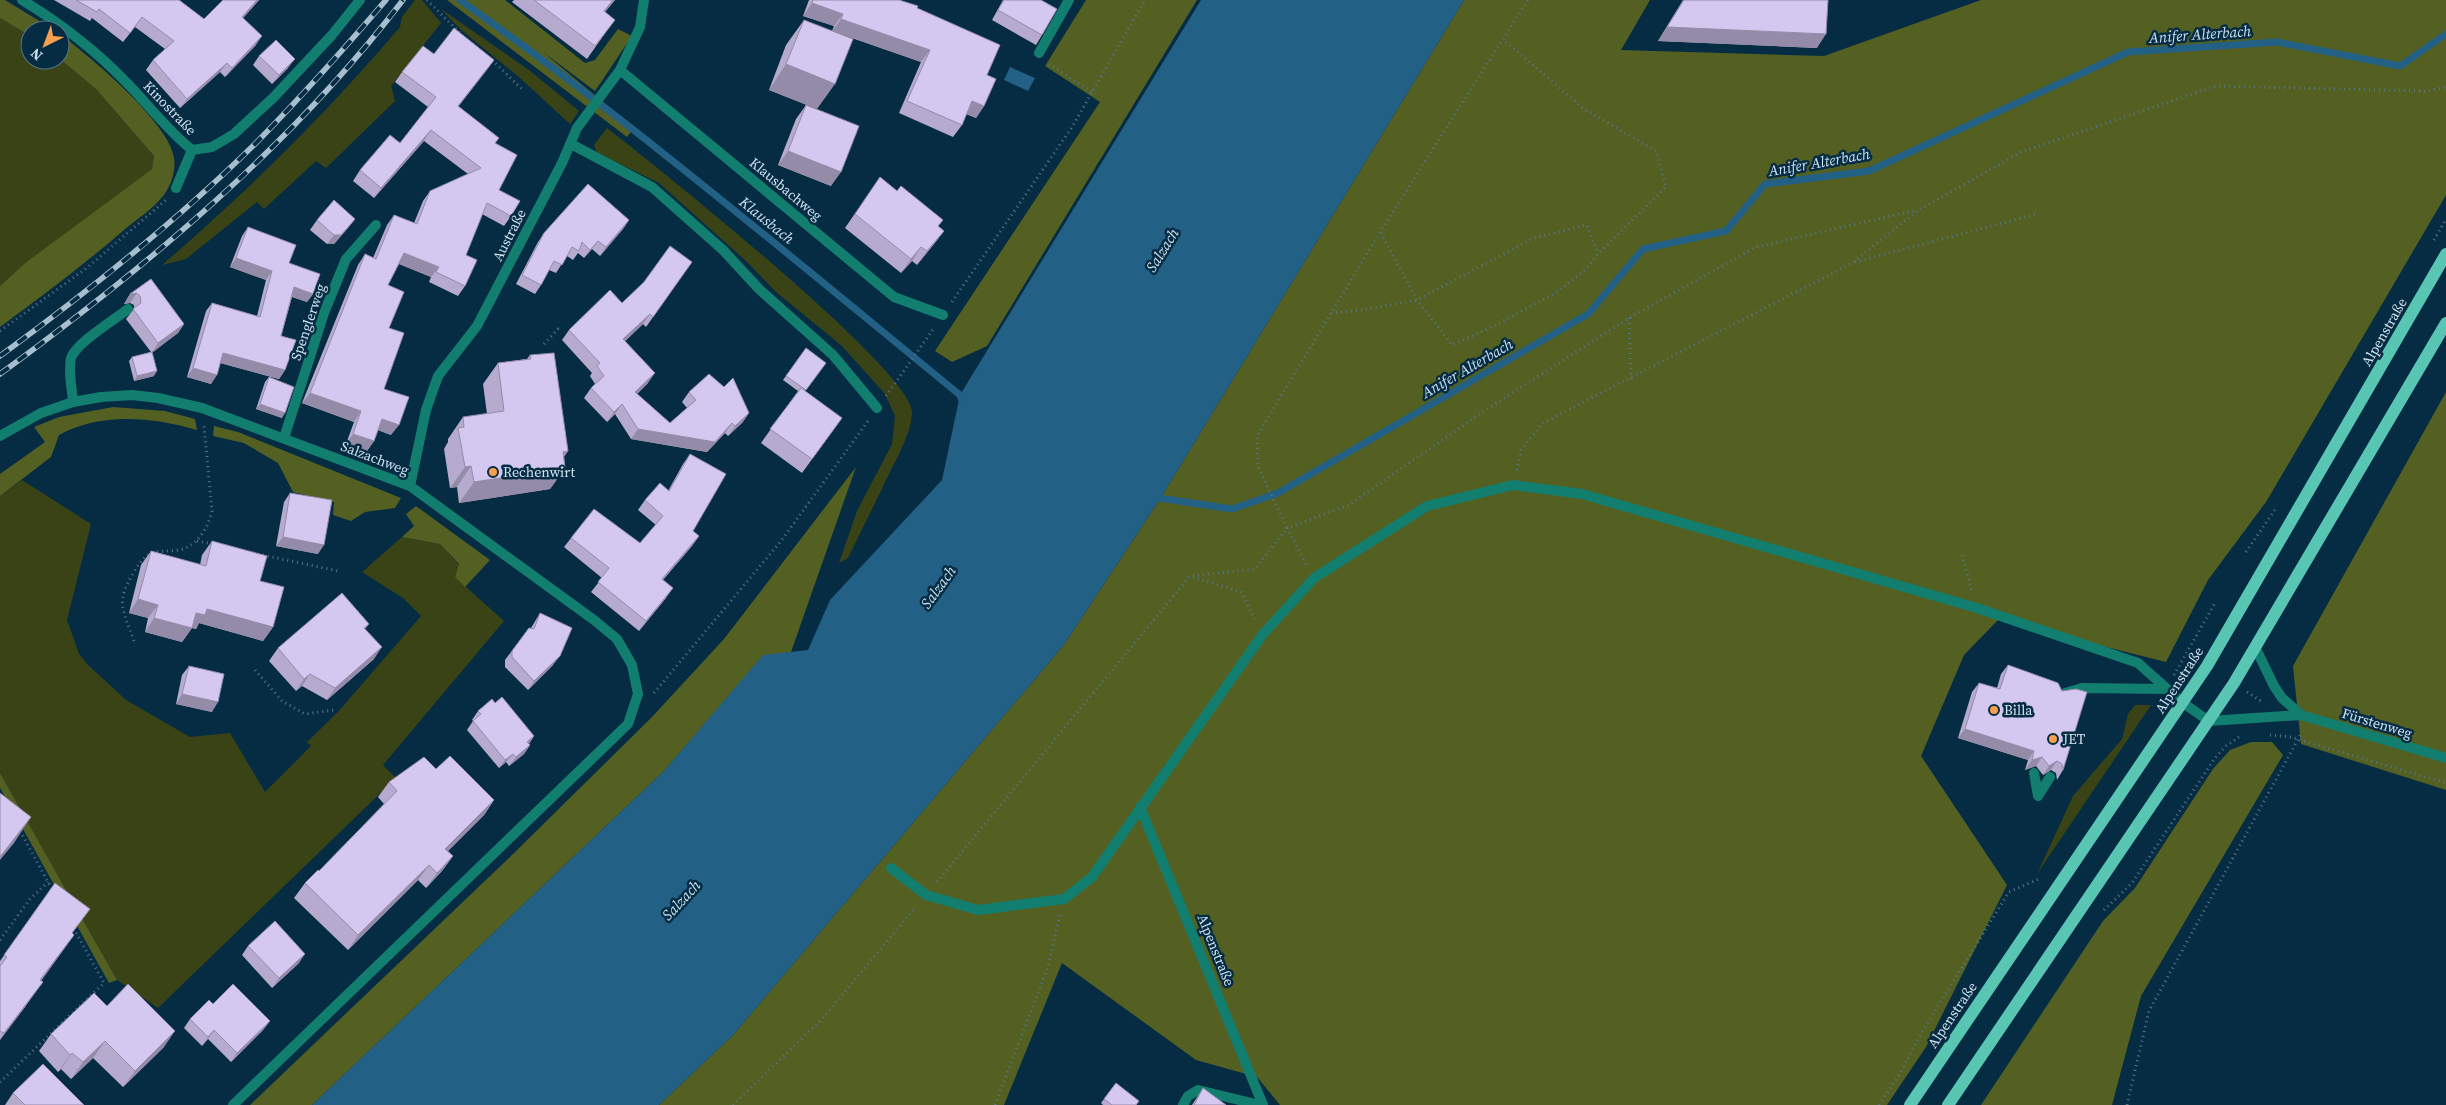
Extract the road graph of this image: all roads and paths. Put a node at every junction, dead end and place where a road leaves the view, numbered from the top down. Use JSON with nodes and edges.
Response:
{"nodes":[{"id":1,"x":22,"y":0,"type":"edge"},
{"id":2,"x":427,"y":0,"type":"edge"},
{"id":3,"x":644,"y":0,"type":"edge"},
{"id":4,"x":1069,"y":0,"type":"edge"},
{"id":5,"x":1145,"y":0,"type":"edge"},
{"id":6,"x":1528,"y":0,"type":"edge"},
{"id":7,"x":360,"y":1,"type":"edge"},
{"id":8,"x":467,"y":40,"type":"edge"},
{"id":9,"x":1504,"y":40,"type":"junction"},
{"id":10,"x":1039,"y":53,"type":"joint"},
{"id":11,"x":488,"y":57,"type":"edge"},
{"id":12,"x":617,"y":74,"type":"junction"},
{"id":13,"x":2446,"y":87,"type":"edge"},
{"id":14,"x":524,"y":91,"type":"dead end"},
{"id":15,"x":1092,"y":92,"type":"junction"},
{"id":16,"x":571,"y":144,"type":"junction"},
{"id":17,"x":192,"y":150,"type":"junction"},
{"id":18,"x":176,"y":188,"type":"joint"},
{"id":19,"x":1919,"y":210,"type":"junction"},
{"id":20,"x":2037,"y":214,"type":"dead end"},
{"id":21,"x":376,"y":225,"type":"dead end"},
{"id":22,"x":1380,"y":232,"type":"junction"},
{"id":23,"x":1598,"y":254,"type":"junction"},
{"id":24,"x":2446,"y":254,"type":"edge"},
{"id":25,"x":1852,"y":263,"type":"junction"},
{"id":26,"x":1417,"y":300,"type":"junction"},
{"id":27,"x":128,"y":309,"type":"dead end"},
{"id":28,"x":1331,"y":313,"type":"junction"},
{"id":29,"x":943,"y":315,"type":"junction"},
{"id":30,"x":1629,"y":318,"type":"junction"},
{"id":31,"x":2446,"y":323,"type":"edge"},
{"id":32,"x":0,"y":331,"type":"edge"},
{"id":33,"x":561,"y":332,"type":"dead end"},
{"id":34,"x":544,"y":344,"type":"dead end"},
{"id":35,"x":1631,"y":379,"type":"junction"},
{"id":36,"x":73,"y":402,"type":"junction"},
{"id":37,"x":202,"y":408,"type":"junction"},
{"id":38,"x":877,"y":408,"type":"junction"},
{"id":39,"x":0,"y":436,"type":"edge"},
{"id":40,"x":284,"y":438,"type":"junction"},
{"id":41,"x":1513,"y":485,"type":"junction"},
{"id":42,"x":410,"y":486,"type":"junction"},
{"id":43,"x":1287,"y":528,"type":"junction"},
{"id":44,"x":197,"y":541,"type":"junction"},
{"id":45,"x":221,"y":546,"type":"edge"},
{"id":46,"x":246,"y":551,"type":"edge"},
{"id":47,"x":1962,"y":555,"type":"dead end"},
{"id":48,"x":338,"y":571,"type":"dead end"},
{"id":49,"x":1190,"y":576,"type":"junction"},
{"id":50,"x":1314,"y":578,"type":"junction"},
{"id":51,"x":2215,"y":603,"type":"dead end"},
{"id":52,"x":1977,"y":608,"type":"junction"},
{"id":53,"x":1263,"y":634,"type":"junction"},
{"id":54,"x":134,"y":641,"type":"dead end"},
{"id":55,"x":2256,"y":648,"type":"junction"},
{"id":56,"x":255,"y":670,"type":"dead end"},
{"id":57,"x":2082,"y":688,"type":"junction"},
{"id":58,"x":2166,"y":689,"type":"junction"},
{"id":59,"x":653,"y":694,"type":"dead end"},
{"id":60,"x":2058,"y":694,"type":"edge"},
{"id":61,"x":2074,"y":699,"type":"edge"},
{"id":62,"x":2183,"y":703,"type":"junction"},
{"id":63,"x":334,"y":710,"type":"dead end"},
{"id":64,"x":2305,"y":716,"type":"junction"},
{"id":65,"x":2209,"y":722,"type":"junction"},
{"id":66,"x":2266,"y":735,"type":"dead end"},
{"id":67,"x":2245,"y":736,"type":"dead end"},
{"id":68,"x":2299,"y":739,"type":"junction"},
{"id":69,"x":2446,"y":758,"type":"edge"},
{"id":70,"x":2034,"y":773,"type":"dead end"},
{"id":71,"x":2050,"y":778,"type":"edge"},
{"id":72,"x":2446,"y":783,"type":"edge"},
{"id":73,"x":1140,"y":807,"type":"junction"},
{"id":74,"x":19,"y":830,"type":"edge"},
{"id":75,"x":891,"y":868,"type":"dead end"},
{"id":76,"x":2046,"y":872,"type":"dead end"},
{"id":77,"x":48,"y":882,"type":"junction"},
{"id":78,"x":926,"y":895,"type":"junction"},
{"id":79,"x":1064,"y":898,"type":"junction"},
{"id":80,"x":57,"y":899,"type":"edge"},
{"id":81,"x":2102,"y":911,"type":"dead end"},
{"id":82,"x":71,"y":924,"type":"edge"},
{"id":83,"x":0,"y":940,"type":"edge"},
{"id":84,"x":0,"y":1082,"type":"edge"},
{"id":85,"x":233,"y":1105,"type":"edge"},
{"id":86,"x":733,"y":1105,"type":"edge"},
{"id":87,"x":995,"y":1105,"type":"edge"},
{"id":88,"x":1183,"y":1105,"type":"edge"},
{"id":89,"x":1262,"y":1105,"type":"edge"},
{"id":90,"x":1879,"y":1105,"type":"edge"},
{"id":91,"x":1910,"y":1105,"type":"edge"},
{"id":92,"x":1948,"y":1105,"type":"edge"},
{"id":93,"x":2127,"y":1105,"type":"edge"}],
"edges":[{"from":1,"to":17,"type":"street","name":"Kinostraße"},
{"from":2,"to":8,"type":"path"},
{"from":3,"to":12,"type":"street","name":"Austraße"},
{"from":4,"to":10,"type":"street"},
{"from":5,"to":15,"type":"path"},
{"from":6,"to":9,"type":"path"},
{"from":7,"to":17,"type":"street","name":"Kinostraße"},
{"from":9,"to":22,"type":"path"},
{"from":9,"to":23,"type":"path"},
{"from":10,"to":15,"type":"path"},
{"from":11,"to":14,"type":"path"},
{"from":12,"to":16,"type":"street","name":"Austraße"},
{"from":12,"to":29,"type":"street","name":"Klausbachweg"},
{"from":13,"to":19,"type":"path"},
{"from":15,"to":29,"type":"path"},
{"from":16,"to":38,"type":"street"},
{"from":16,"to":42,"type":"street","name":"Austraße"},
{"from":17,"to":18,"type":"street"},
{"from":18,"to":32,"type":"path"},
{"from":19,"to":25,"type":"path"},
{"from":19,"to":30,"type":"path"},
{"from":20,"to":25,"type":"path"},
{"from":21,"to":40,"type":"street","name":"Spenglerweg"},
{"from":22,"to":26,"type":"path"},
{"from":22,"to":28,"type":"path"},
{"from":23,"to":26,"type":"path"},
{"from":23,"to":26,"type":"path"},
{"from":24,"to":62,"type":"main road","name":"Alpenstraße"},
{"from":25,"to":35,"type":"path"},
{"from":26,"to":28,"type":"path"},
{"from":27,"to":36,"type":"street"},
{"from":28,"to":43,"type":"path"},
{"from":29,"to":38,"type":"path"},
{"from":30,"to":35,"type":"path"},
{"from":30,"to":43,"type":"path"},
{"from":31,"to":55,"type":"main road"},
{"from":33,"to":34,"type":"path"},
{"from":35,"to":41,"type":"path"},
{"from":36,"to":37,"type":"street","name":"Salzachweg"},
{"from":36,"to":39,"type":"street","name":"Salzachweg"},
{"from":37,"to":40,"type":"street","name":"Salzachweg"},
{"from":37,"to":44,"type":"path"},
{"from":38,"to":59,"type":"path"},
{"from":40,"to":42,"type":"street","name":"Salzachweg"},
{"from":41,"to":50,"type":"street"},
{"from":41,"to":52,"type":"street"},
{"from":42,"to":85,"type":"street","name":"Salzachweg"},
{"from":43,"to":49,"type":"path"},
{"from":43,"to":50,"type":"path"},
{"from":44,"to":45,"type":"path"},
{"from":44,"to":54,"type":"path"},
{"from":46,"to":48,"type":"path"},
{"from":47,"to":52,"type":"path"},
{"from":49,"to":53,"type":"path"},
{"from":49,"to":78,"type":"path"},
{"from":50,"to":53,"type":"street"},
{"from":51,"to":58,"type":"path"},
{"from":52,"to":58,"type":"street"},
{"from":53,"to":73,"type":"street"},
{"from":55,"to":64,"type":"street","name":"Fürstenweg"},
{"from":55,"to":65,"type":"main road"},
{"from":56,"to":63,"type":"path"},
{"from":57,"to":58,"type":"street"},
{"from":57,"to":60,"type":"street"},
{"from":57,"to":61,"type":"street"},
{"from":58,"to":62,"type":"street"},
{"from":62,"to":65,"type":"street"},
{"from":62,"to":91,"type":"main road","name":"Alpenstraße"},
{"from":64,"to":65,"type":"street","name":"Fürstenweg"},
{"from":64,"to":68,"type":"path"},
{"from":64,"to":69,"type":"street","name":"Fürstenweg"},
{"from":65,"to":92,"type":"main road"},
{"from":66,"to":68,"type":"path"},
{"from":67,"to":81,"type":"path"},
{"from":68,"to":72,"type":"path"},
{"from":68,"to":93,"type":"path"},
{"from":70,"to":71,"type":"street"},
{"from":73,"to":79,"type":"street"},
{"from":73,"to":89,"type":"street","name":"Alpenstraße"},
{"from":74,"to":77,"type":"path"},
{"from":75,"to":78,"type":"street"},
{"from":76,"to":90,"type":"path"},
{"from":77,"to":80,"type":"path"},
{"from":77,"to":83,"type":"path"},
{"from":78,"to":79,"type":"street"},
{"from":78,"to":86,"type":"path"},
{"from":79,"to":87,"type":"path"},
{"from":82,"to":84,"type":"path"},
{"from":88,"to":89,"type":"street"}]}
